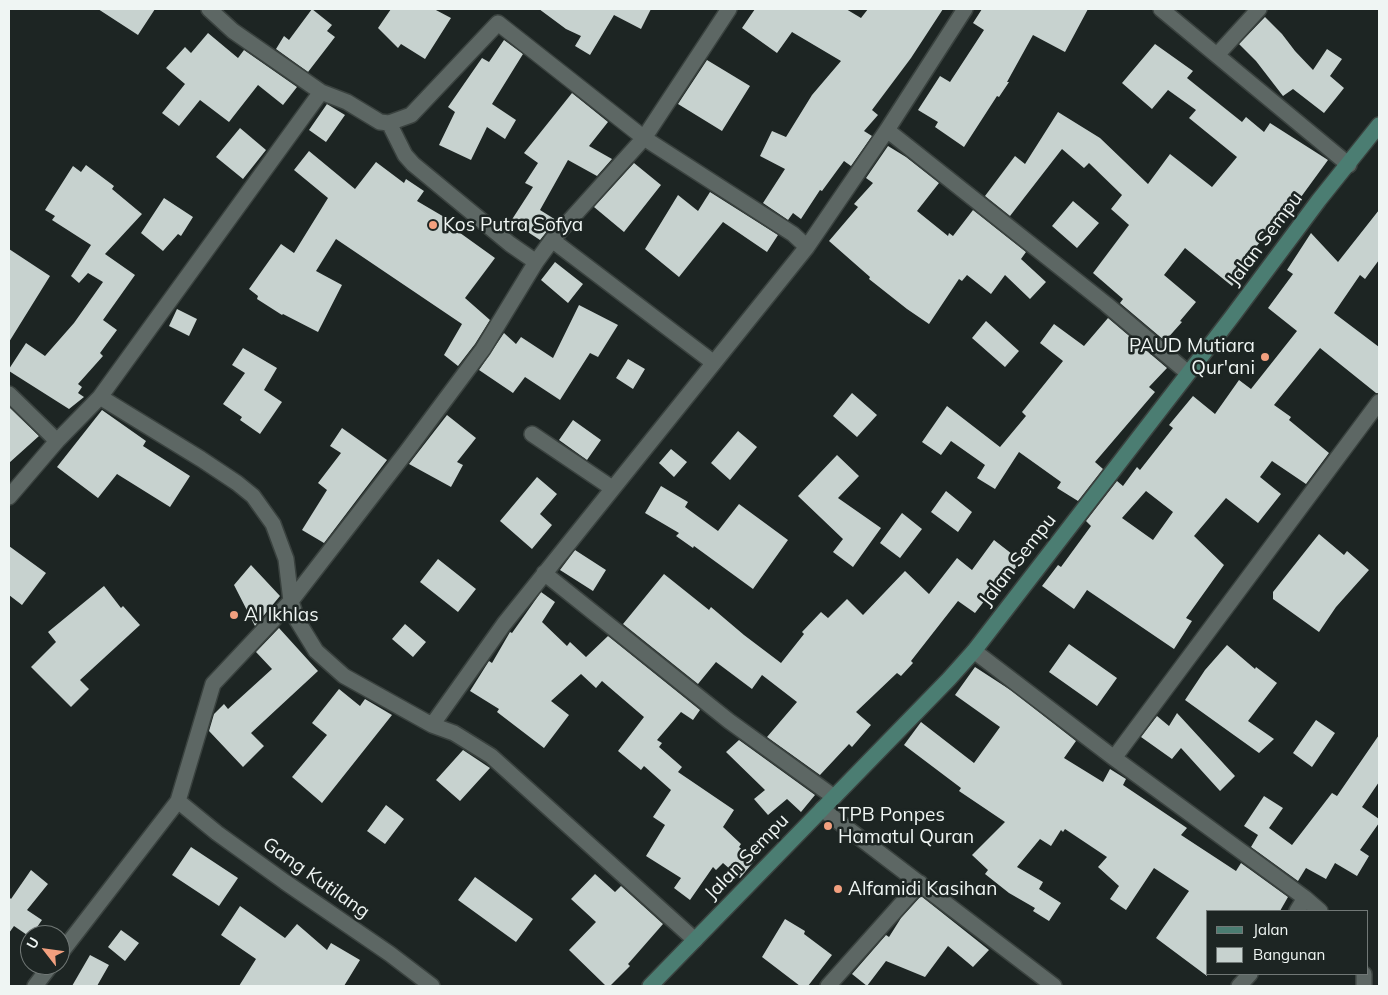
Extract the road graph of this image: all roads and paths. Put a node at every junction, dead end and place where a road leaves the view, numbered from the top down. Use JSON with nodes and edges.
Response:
{"nodes":[{"id":1,"x":209,"y":9,"type":"edge"},
{"id":2,"x":730,"y":9,"type":"edge"},
{"id":3,"x":965,"y":9,"type":"edge"},
{"id":4,"x":1161,"y":9,"type":"edge"},
{"id":5,"x":1259,"y":9,"type":"edge"},
{"id":6,"x":1217,"y":55,"type":"junction"},
{"id":7,"x":321,"y":92,"type":"junction"},
{"id":8,"x":389,"y":123,"type":"junction"},
{"id":9,"x":1379,"y":125,"type":"edge"},
{"id":10,"x":887,"y":130,"type":"junction"},
{"id":11,"x":644,"y":138,"type":"junction"},
{"id":12,"x":1349,"y":164,"type":"junction"},
{"id":13,"x":552,"y":240,"type":"junction"},
{"id":14,"x":807,"y":248,"type":"junction"},
{"id":15,"x":536,"y":262,"type":"junction"},
{"id":16,"x":714,"y":363,"type":"junction"},
{"id":17,"x":1188,"y":373,"type":"junction"},
{"id":18,"x":9,"y":394,"type":"edge"},
{"id":19,"x":100,"y":397,"type":"junction"},
{"id":20,"x":1379,"y":402,"type":"edge"},
{"id":21,"x":532,"y":434,"type":"dead end"},
{"id":22,"x":57,"y":441,"type":"junction"},
{"id":23,"x":612,"y":488,"type":"junction"},
{"id":24,"x":9,"y":497,"type":"edge"},
{"id":25,"x":544,"y":573,"type":"junction"},
{"id":26,"x":291,"y":601,"type":"junction"},
{"id":27,"x":974,"y":652,"type":"junction"},
{"id":28,"x":432,"y":725,"type":"junction"},
{"id":29,"x":1114,"y":758,"type":"junction"},
{"id":30,"x":834,"y":797,"type":"junction"},
{"id":31,"x":178,"y":801,"type":"junction"},
{"id":32,"x":822,"y":809,"type":"junction"},
{"id":33,"x":920,"y":883,"type":"junction"},
{"id":34,"x":1305,"y":898,"type":"junction"},
{"id":35,"x":1298,"y":910,"type":"edge"},
{"id":36,"x":1319,"y":910,"type":"edge"},
{"id":37,"x":695,"y":940,"type":"junction"},
{"id":38,"x":70,"y":941,"type":"edge"},
{"id":39,"x":43,"y":975,"type":"edge"},
{"id":40,"x":1249,"y":975,"type":"edge"},
{"id":41,"x":35,"y":986,"type":"edge"},
{"id":42,"x":432,"y":986,"type":"edge"},
{"id":43,"x":650,"y":986,"type":"edge"},
{"id":44,"x":828,"y":986,"type":"edge"},
{"id":45,"x":1054,"y":986,"type":"edge"},
{"id":46,"x":1239,"y":986,"type":"edge"}],
"edges":[{"from":1,"to":7,"type":"street"},
{"from":2,"to":11,"type":"street"},
{"from":3,"to":10,"type":"street"},
{"from":4,"to":6,"type":"street"},
{"from":5,"to":6,"type":"street"},
{"from":6,"to":12,"type":"street"},
{"from":7,"to":8,"type":"street"},
{"from":7,"to":19,"type":"street"},
{"from":8,"to":11,"type":"street"},
{"from":8,"to":15,"type":"street"},
{"from":9,"to":12,"type":"main road","name":"Jalan Sempu"},
{"from":10,"to":14,"type":"street"},
{"from":10,"to":17,"type":"street"},
{"from":11,"to":13,"type":"street"},
{"from":11,"to":14,"type":"street"},
{"from":12,"to":17,"type":"main road","name":"Jalan Sempu"},
{"from":13,"to":15,"type":"street"},
{"from":13,"to":16,"type":"street"},
{"from":14,"to":16,"type":"street"},
{"from":15,"to":26,"type":"street"},
{"from":16,"to":23,"type":"street"},
{"from":17,"to":27,"type":"main road","name":"Jalan Sempu"},
{"from":18,"to":22,"type":"street"},
{"from":19,"to":22,"type":"street"},
{"from":19,"to":26,"type":"street"},
{"from":20,"to":29,"type":"street"},
{"from":21,"to":23,"type":"street"},
{"from":22,"to":24,"type":"street"},
{"from":23,"to":25,"type":"street"},
{"from":25,"to":28,"type":"street"},
{"from":25,"to":30,"type":"street"},
{"from":26,"to":28,"type":"street"},
{"from":26,"to":31,"type":"street"},
{"from":27,"to":29,"type":"street"},
{"from":27,"to":30,"type":"main road","name":"Jalan Sempu"},
{"from":28,"to":37,"type":"street"},
{"from":29,"to":34,"type":"street"},
{"from":30,"to":32,"type":"main road","name":"Jalan Sempu"},
{"from":31,"to":38,"type":"street"},
{"from":31,"to":42,"type":"street","name":"Gang Kutilang"},
{"from":32,"to":33,"type":"street"},
{"from":32,"to":37,"type":"main road","name":"Jalan Sempu"},
{"from":33,"to":44,"type":"street"},
{"from":33,"to":45,"type":"street"},
{"from":34,"to":35,"type":"street"},
{"from":34,"to":36,"type":"street"},
{"from":37,"to":43,"type":"main road","name":"Jalan Sempu"},
{"from":39,"to":41,"type":"street"},
{"from":40,"to":46,"type":"street"}]}
